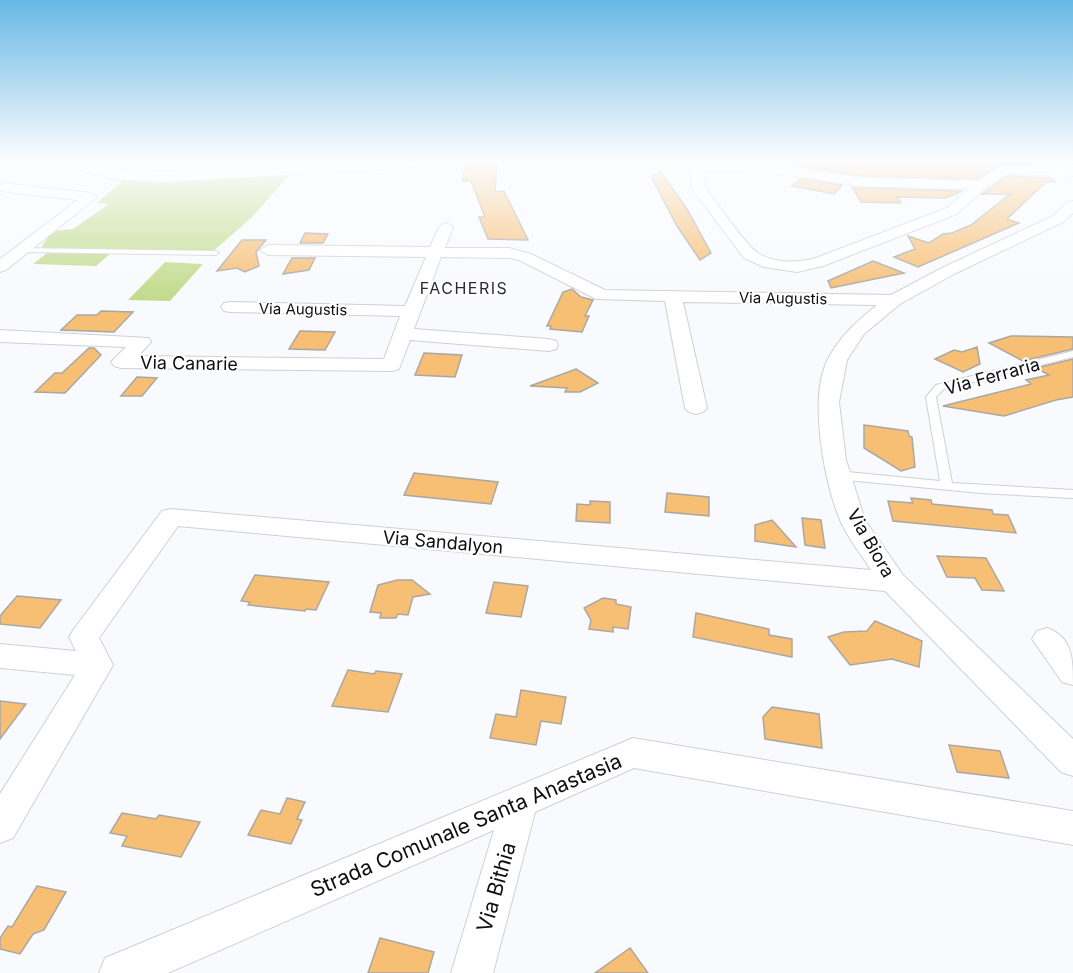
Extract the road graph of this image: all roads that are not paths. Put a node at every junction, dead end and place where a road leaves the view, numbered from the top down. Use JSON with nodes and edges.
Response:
{"nodes":[{"id":1,"x":78,"y":206,"type":"edge"},
{"id":2,"x":713,"y":206,"type":"edge"},
{"id":3,"x":957,"y":206,"type":"edge"},
{"id":4,"x":1071,"y":206,"type":"edge"},
{"id":5,"x":446,"y":226,"type":"dead end"},
{"id":6,"x":22,"y":250,"type":"junction"},
{"id":7,"x":268,"y":250,"type":"dead end"},
{"id":8,"x":436,"y":251,"type":"junction"},
{"id":9,"x":215,"y":253,"type":"dead end"},
{"id":10,"x":0,"y":267,"type":"edge"},
{"id":11,"x":673,"y":297,"type":"junction"},
{"id":12,"x":894,"y":300,"type":"junction"},
{"id":13,"x":230,"y":307,"type":"dead end"},
{"id":14,"x":411,"y":311,"type":"junction"},
{"id":15,"x":402,"y":334,"type":"junction"},
{"id":16,"x":0,"y":336,"type":"edge"},
{"id":17,"x":549,"y":345,"type":"dead end"},
{"id":18,"x":1073,"y":354,"type":"edge"},
{"id":19,"x":696,"y":408,"type":"dead end"},
{"id":20,"x":837,"y":475,"type":"junction"},
{"id":21,"x":947,"y":486,"type":"junction"},
{"id":22,"x":1073,"y":494,"type":"edge"},
{"id":23,"x":893,"y":582,"type":"junction"},
{"id":24,"x":1047,"y":639,"type":"dead end"},
{"id":25,"x":0,"y":656,"type":"edge"},
{"id":26,"x":98,"y":665,"type":"junction"},
{"id":27,"x":1073,"y":673,"type":"edge"},
{"id":28,"x":1073,"y":761,"type":"edge"},
{"id":29,"x":520,"y":801,"type":"junction"},
{"id":30,"x":0,"y":825,"type":"edge"},
{"id":31,"x":1073,"y":828,"type":"edge"},
{"id":32,"x":120,"y":973,"type":"edge"},
{"id":33,"x":471,"y":973,"type":"edge"}],
"edges":[{"from":1,"to":6,"type":"street"},
{"from":2,"to":3,"type":"street"},
{"from":4,"to":12,"type":"street","name":"Via Biora"},
{"from":5,"to":8,"type":"street"},
{"from":6,"to":9,"type":"lane"},
{"from":6,"to":10,"type":"street"},
{"from":7,"to":8,"type":"street","name":"Via Augustis"},
{"from":8,"to":11,"type":"street","name":"Via Augustis"},
{"from":8,"to":14,"type":"street"},
{"from":11,"to":12,"type":"street","name":"Via Augustis"},
{"from":11,"to":19,"type":"street"},
{"from":12,"to":20,"type":"street","name":"Via Biora"},
{"from":13,"to":14,"type":"street","name":"Via Augustis"},
{"from":14,"to":15,"type":"street"},
{"from":15,"to":16,"type":"street","name":"Via Canarie"},
{"from":15,"to":17,"type":"street"},
{"from":18,"to":21,"type":"lane","name":"Via Ferraria"},
{"from":20,"to":21,"type":"lane"},
{"from":20,"to":23,"type":"street","name":"Via Biora"},
{"from":21,"to":22,"type":"lane"},
{"from":23,"to":26,"type":"street","name":"Via Sandalyon"},
{"from":23,"to":28,"type":"street","name":"Via Biora"},
{"from":24,"to":27,"type":"street"},
{"from":25,"to":26,"type":"street"},
{"from":26,"to":30,"type":"street"},
{"from":29,"to":31,"type":"street","name":"Strada Comunale Santa Anastasia"},
{"from":29,"to":32,"type":"street","name":"Strada Comunale Santa Anastasia"},
{"from":29,"to":33,"type":"street","name":"Via Bithia"}]}
